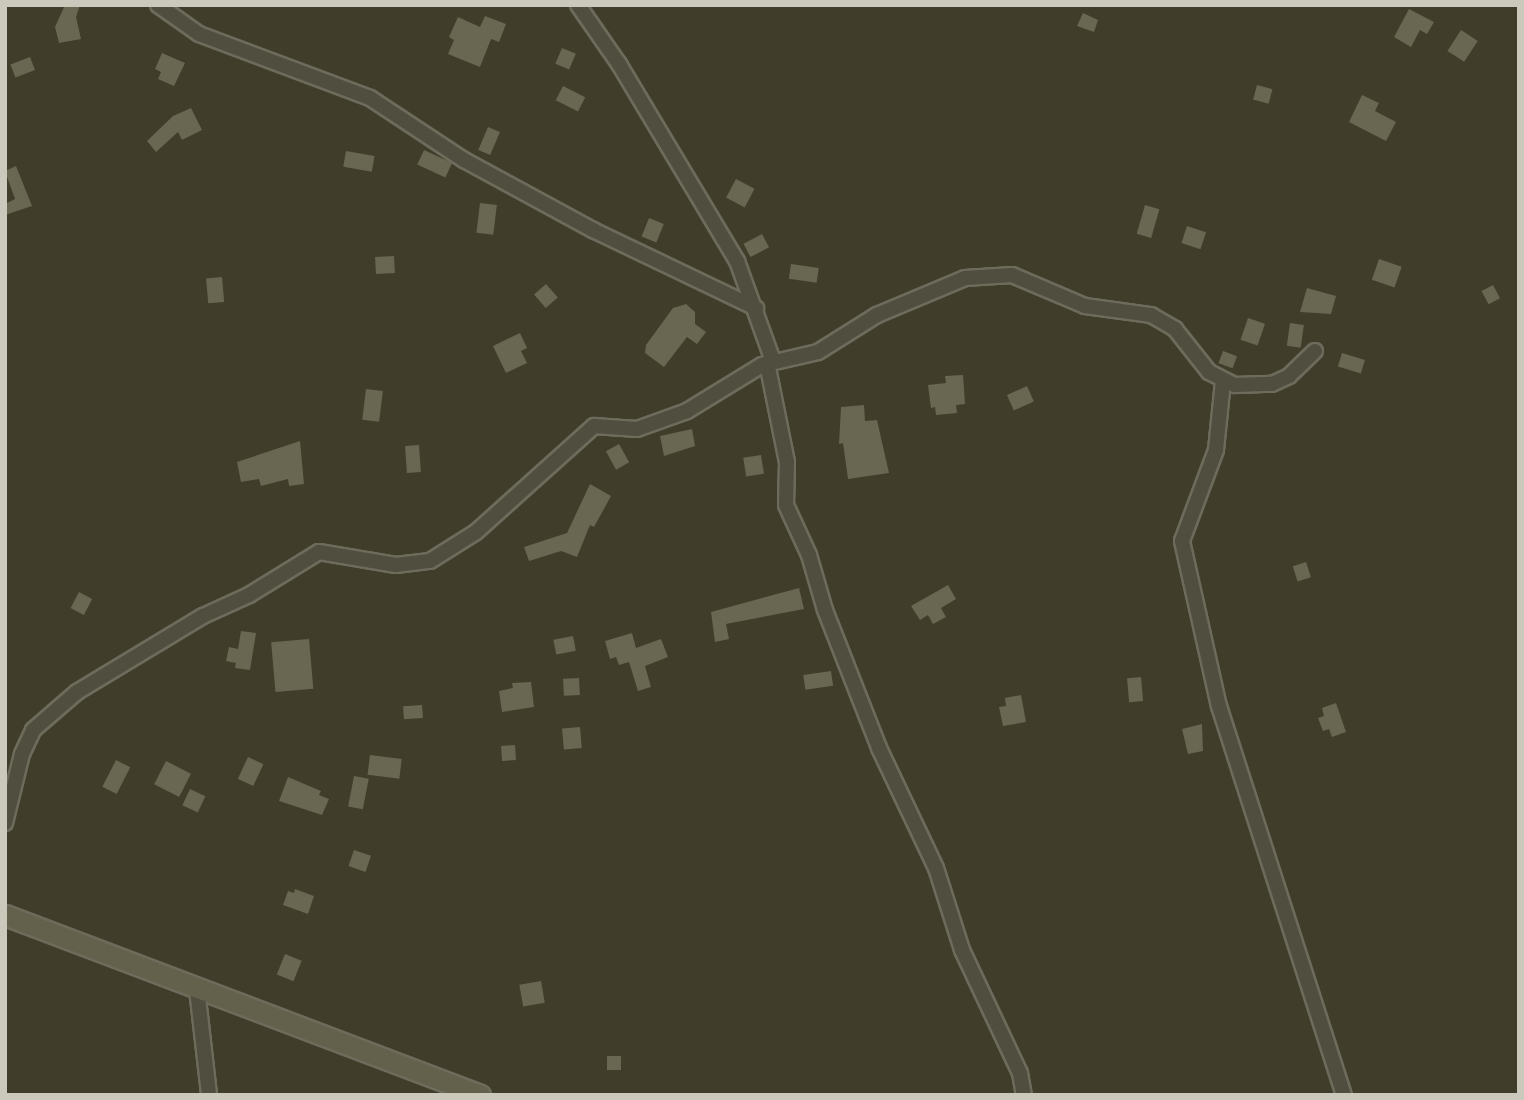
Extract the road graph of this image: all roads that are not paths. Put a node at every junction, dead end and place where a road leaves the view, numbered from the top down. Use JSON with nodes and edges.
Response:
{"nodes":[{"id":1,"x":159,"y":5,"type":"edge"},
{"id":2,"x":578,"y":5,"type":"edge"},
{"id":3,"x":756,"y":308,"type":"junction"},
{"id":4,"x":1315,"y":351,"type":"dead end"},
{"id":5,"x":770,"y":362,"type":"junction"},
{"id":6,"x":1223,"y":381,"type":"junction"},
{"id":7,"x":5,"y":823,"type":"edge"},
{"id":8,"x":5,"y":915,"type":"edge"},
{"id":9,"x":197,"y":989,"type":"junction"},
{"id":10,"x":209,"y":1095,"type":"edge"},
{"id":11,"x":480,"y":1095,"type":"edge"},
{"id":12,"x":1024,"y":1095,"type":"edge"},
{"id":13,"x":1344,"y":1095,"type":"edge"}],
"edges":[{"from":1,"to":3,"type":"street"},
{"from":2,"to":3,"type":"street"},
{"from":3,"to":5,"type":"street"},
{"from":4,"to":6,"type":"street"},
{"from":5,"to":6,"type":"street"},
{"from":5,"to":7,"type":"street"},
{"from":5,"to":12,"type":"street"},
{"from":6,"to":13,"type":"street"},
{"from":8,"to":9,"type":"street"},
{"from":9,"to":10,"type":"street"},
{"from":9,"to":11,"type":"street"}]}
